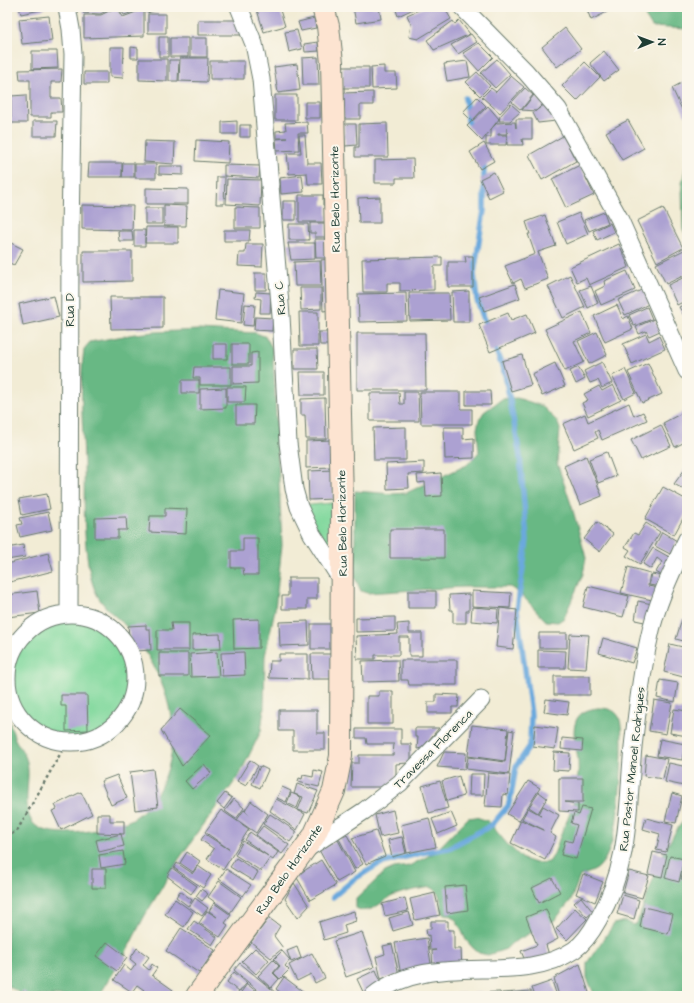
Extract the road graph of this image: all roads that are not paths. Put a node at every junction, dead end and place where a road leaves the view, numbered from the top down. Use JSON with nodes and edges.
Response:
{"nodes":[{"id":1,"x":67,"y":7,"type":"edge"},
{"id":2,"x":239,"y":7,"type":"edge"},
{"id":3,"x":323,"y":7,"type":"edge"},
{"id":4,"x":462,"y":7,"type":"edge"},
{"id":5,"x":687,"y":370,"type":"edge"},
{"id":6,"x":687,"y":539,"type":"edge"},
{"id":7,"x":342,"y":582,"type":"junction"},
{"id":8,"x":69,"y":614,"type":"junction"},
{"id":9,"x":481,"y":700,"type":"dead end"},
{"id":10,"x":304,"y":851,"type":"junction"},
{"id":11,"x":197,"y":996,"type":"edge"},
{"id":12,"x":373,"y":996,"type":"edge"}],
"edges":[{"from":1,"to":8,"type":"street","name":"Rua D"},
{"from":2,"to":7,"type":"street","name":"Rua C"},
{"from":3,"to":7,"type":"street","name":"Rua Belo Horizonte"},
{"from":4,"to":5,"type":"street"},
{"from":6,"to":12,"type":"street","name":"Rua Pastor Manoel Rodrigues"},
{"from":7,"to":10,"type":"street","name":"Rua Belo Horizonte"},
{"from":8,"to":8,"type":"street"},
{"from":9,"to":10,"type":"street","name":"Travessa Florenca"},
{"from":10,"to":11,"type":"street","name":"Rua Belo Horizonte"}]}
